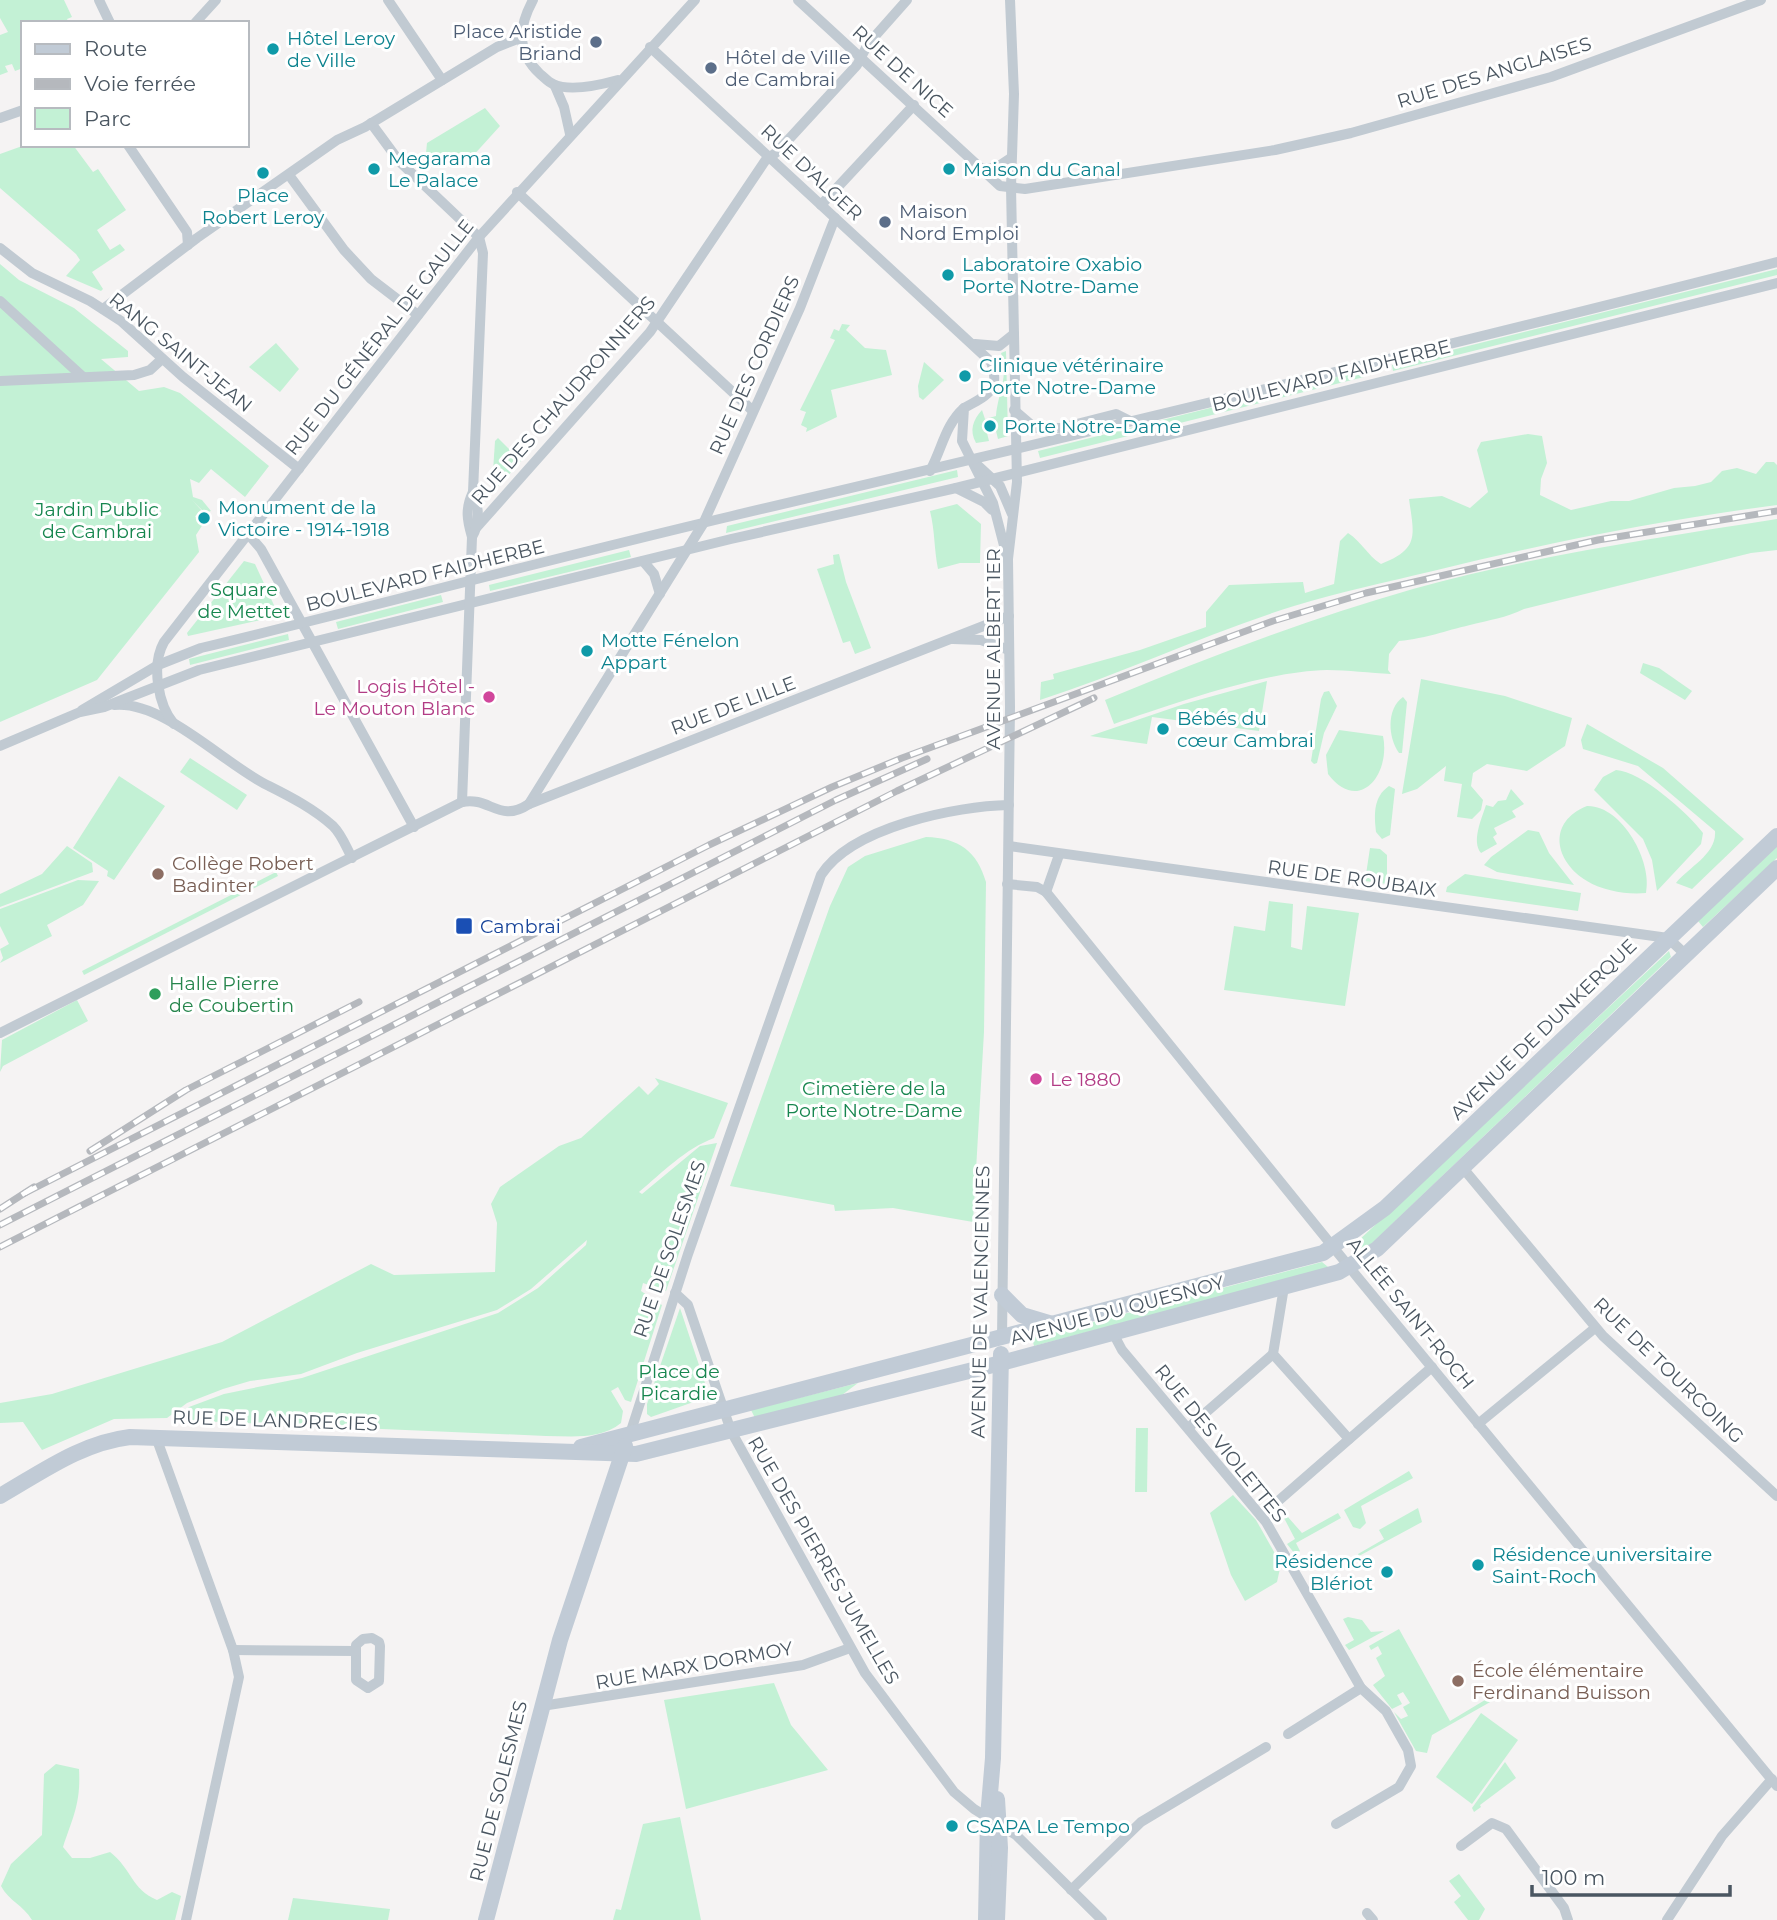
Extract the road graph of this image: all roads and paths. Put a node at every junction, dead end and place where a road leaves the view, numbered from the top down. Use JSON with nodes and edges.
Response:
{"nodes":[{"id":1,"x":99,"y":0,"type":"edge"},
{"id":2,"x":216,"y":0,"type":"edge"},
{"id":3,"x":388,"y":0,"type":"edge"},
{"id":4,"x":533,"y":0,"type":"edge"},
{"id":5,"x":695,"y":0,"type":"edge"},
{"id":6,"x":798,"y":0,"type":"edge"},
{"id":7,"x":907,"y":0,"type":"edge"},
{"id":8,"x":1010,"y":0,"type":"edge"},
{"id":9,"x":1761,"y":0,"type":"edge"},
{"id":10,"x":109,"y":21,"type":"edge"},
{"id":11,"x":197,"y":21,"type":"edge"},
{"id":12,"x":520,"y":38,"type":"junction"},
{"id":13,"x":650,"y":47,"type":"junction"},
{"id":14,"x":861,"y":56,"type":"junction"},
{"id":15,"x":442,"y":80,"type":"junction"},
{"id":16,"x":619,"y":80,"type":"junction"},
{"id":17,"x":555,"y":86,"type":"junction"},
{"id":18,"x":914,"y":104,"type":"junction"},
{"id":19,"x":21,"y":111,"type":"edge"},
{"id":20,"x":0,"y":118,"type":"edge"},
{"id":21,"x":371,"y":123,"type":"junction"},
{"id":22,"x":570,"y":134,"type":"junction"},
{"id":23,"x":129,"y":147,"type":"edge"},
{"id":24,"x":770,"y":157,"type":"junction"},
{"id":25,"x":1012,"y":158,"type":"junction"},
{"id":26,"x":984,"y":169,"type":"junction"},
{"id":27,"x":289,"y":175,"type":"junction"},
{"id":28,"x":1011,"y":187,"type":"junction"},
{"id":29,"x":517,"y":192,"type":"junction"},
{"id":30,"x":821,"y":205,"type":"junction"},
{"id":31,"x":835,"y":218,"type":"junction"},
{"id":32,"x":479,"y":237,"type":"junction"},
{"id":33,"x":188,"y":246,"type":"junction"},
{"id":34,"x":0,"y":248,"type":"edge"},
{"id":35,"x":1777,"y":262,"type":"edge"},
{"id":36,"x":1777,"y":283,"type":"edge"},
{"id":37,"x":0,"y":301,"type":"edge"},
{"id":38,"x":103,"y":309,"type":"junction"},
{"id":39,"x":418,"y":315,"type":"junction"},
{"id":40,"x":657,"y":323,"type":"junction"},
{"id":41,"x":1014,"y":334,"type":"junction"},
{"id":42,"x":973,"y":343,"type":"junction"},
{"id":43,"x":162,"y":359,"type":"junction"},
{"id":44,"x":1369,"y":363,"type":"junction"},
{"id":45,"x":83,"y":377,"type":"junction"},
{"id":46,"x":0,"y":381,"type":"edge"},
{"id":47,"x":1374,"y":382,"type":"junction"},
{"id":48,"x":964,"y":408,"type":"junction"},
{"id":49,"x":1014,"y":410,"type":"junction"},
{"id":50,"x":752,"y":411,"type":"junction"},
{"id":51,"x":1130,"y":421,"type":"junction"},
{"id":52,"x":1016,"y":451,"type":"junction"},
{"id":53,"x":972,"y":461,"type":"junction"},
{"id":54,"x":299,"y":469,"type":"junction"},
{"id":55,"x":930,"y":471,"type":"junction"},
{"id":56,"x":1016,"y":472,"type":"junction"},
{"id":57,"x":993,"y":478,"type":"junction"},
{"id":58,"x":981,"y":481,"type":"junction"},
{"id":59,"x":956,"y":488,"type":"junction"},
{"id":60,"x":994,"y":512,"type":"junction"},
{"id":61,"x":1013,"y":520,"type":"junction"},
{"id":62,"x":703,"y":524,"type":"junction"},
{"id":63,"x":475,"y":532,"type":"junction"},
{"id":64,"x":248,"y":534,"type":"junction"},
{"id":65,"x":688,"y":550,"type":"junction"},
{"id":66,"x":1008,"y":559,"type":"junction"},
{"id":67,"x":643,"y":561,"type":"junction"},
{"id":68,"x":471,"y":580,"type":"junction"},
{"id":69,"x":660,"y":594,"type":"junction"},
{"id":70,"x":470,"y":603,"type":"junction"},
{"id":71,"x":1009,"y":616,"type":"junction"},
{"id":72,"x":302,"y":624,"type":"junction"},
{"id":73,"x":950,"y":639,"type":"junction"},
{"id":74,"x":313,"y":642,"type":"junction"},
{"id":75,"x":1009,"y":650,"type":"junction"},
{"id":76,"x":158,"y":665,"type":"junction"},
{"id":77,"x":160,"y":684,"type":"junction"},
{"id":78,"x":104,"y":707,"type":"junction"},
{"id":79,"x":80,"y":712,"type":"junction"},
{"id":80,"x":174,"y":724,"type":"junction"},
{"id":81,"x":0,"y":746,"type":"edge"},
{"id":82,"x":462,"y":802,"type":"junction"},
{"id":83,"x":529,"y":804,"type":"junction"},
{"id":84,"x":1009,"y":805,"type":"junction"},
{"id":85,"x":414,"y":827,"type":"junction"},
{"id":86,"x":1777,"y":836,"type":"edge"},
{"id":87,"x":1009,"y":846,"type":"junction"},
{"id":88,"x":1059,"y":855,"type":"junction"},
{"id":89,"x":352,"y":858,"type":"junction"},
{"id":90,"x":1777,"y":868,"type":"edge"},
{"id":91,"x":1007,"y":884,"type":"junction"},
{"id":92,"x":1046,"y":892,"type":"junction"},
{"id":93,"x":1668,"y":938,"type":"junction"},
{"id":94,"x":1685,"y":954,"type":"junction"},
{"id":95,"x":0,"y":1033,"type":"edge"},
{"id":96,"x":1462,"y":1167,"type":"junction"},
{"id":97,"x":1334,"y":1247,"type":"junction"},
{"id":98,"x":1350,"y":1267,"type":"junction"},
{"id":99,"x":1284,"y":1287,"type":"junction"},
{"id":100,"x":675,"y":1293,"type":"junction"},
{"id":101,"x":1002,"y":1295,"type":"junction"},
{"id":102,"x":1054,"y":1324,"type":"junction"},
{"id":103,"x":1595,"y":1328,"type":"junction"},
{"id":104,"x":1113,"y":1333,"type":"junction"},
{"id":105,"x":1002,"y":1338,"type":"junction"},
{"id":106,"x":1273,"y":1354,"type":"junction"},
{"id":107,"x":1001,"y":1363,"type":"junction"},
{"id":108,"x":1432,"y":1367,"type":"junction"},
{"id":109,"x":722,"y":1409,"type":"junction"},
{"id":110,"x":1478,"y":1424,"type":"junction"},
{"id":111,"x":1188,"y":1428,"type":"junction"},
{"id":112,"x":731,"y":1431,"type":"junction"},
{"id":113,"x":629,"y":1434,"type":"junction"},
{"id":114,"x":156,"y":1437,"type":"junction"},
{"id":115,"x":1349,"y":1439,"type":"junction"},
{"id":116,"x":562,"y":1451,"type":"junction"},
{"id":117,"x":622,"y":1454,"type":"junction"},
{"id":118,"x":0,"y":1496,"type":"edge"},
{"id":119,"x":1777,"y":1496,"type":"edge"},
{"id":120,"x":1261,"y":1516,"type":"junction"},
{"id":121,"x":850,"y":1648,"type":"junction"},
{"id":122,"x":233,"y":1650,"type":"junction"},
{"id":123,"x":356,"y":1651,"type":"dead end"},
{"id":124,"x":1361,"y":1688,"type":"junction"},
{"id":125,"x":542,"y":1706,"type":"junction"},
{"id":126,"x":1288,"y":1734,"type":"dead end"},
{"id":127,"x":1266,"y":1747,"type":"dead end"},
{"id":128,"x":1774,"y":1782,"type":"edge"},
{"id":129,"x":993,"y":1820,"type":"junction"},
{"id":130,"x":1336,"y":1824,"type":"dead end"},
{"id":131,"x":1461,"y":1846,"type":"dead end"},
{"id":132,"x":1071,"y":1889,"type":"junction"},
{"id":133,"x":186,"y":1920,"type":"edge"},
{"id":134,"x":486,"y":1920,"type":"edge"},
{"id":135,"x":986,"y":1920,"type":"edge"},
{"id":136,"x":996,"y":1920,"type":"edge"},
{"id":137,"x":1102,"y":1920,"type":"edge"},
{"id":138,"x":1567,"y":1920,"type":"edge"},
{"id":139,"x":1667,"y":1920,"type":"edge"}],
"edges":[{"from":1,"to":10,"type":"street"},
{"from":2,"to":11,"type":"street"},
{"from":3,"to":15,"type":"street"},
{"from":4,"to":12,"type":"street"},
{"from":5,"to":13,"type":"street"},
{"from":6,"to":14,"type":"street","name":"RUE DE NICE"},
{"from":7,"to":14,"type":"street","name":"RUE DES CHAUDRONNIERS"},
{"from":8,"to":25,"type":"street","name":"AVENUE ALBERT 1ER"},
{"from":9,"to":28,"type":"street","name":"RUE DES ANGLAISES"},
{"from":12,"to":15,"type":"street"},
{"from":12,"to":17,"type":"street"},
{"from":13,"to":16,"type":"street"},
{"from":13,"to":24,"type":"street","name":"RUE D'ALGER"},
{"from":14,"to":18,"type":"street","name":"RUE DE NICE"},
{"from":14,"to":24,"type":"street","name":"RUE DES CHAUDRONNIERS"},
{"from":15,"to":21,"type":"street"},
{"from":16,"to":17,"type":"street"},
{"from":16,"to":22,"type":"street"},
{"from":17,"to":22,"type":"street"},
{"from":18,"to":26,"type":"street","name":"RUE DE NICE"},
{"from":18,"to":30,"type":"street"},
{"from":19,"to":20,"type":"street"},
{"from":21,"to":27,"type":"street"},
{"from":21,"to":32,"type":"street"},
{"from":22,"to":29,"type":"street","name":"RUE DU GÉNÉRAL DE GAULLE"},
{"from":23,"to":33,"type":"street"},
{"from":24,"to":30,"type":"street","name":"RUE D'ALGER"},
{"from":24,"to":40,"type":"street","name":"RUE DES CHAUDRONNIERS"},
{"from":25,"to":26,"type":"street"},
{"from":25,"to":28,"type":"street","name":"AVENUE ALBERT 1ER"},
{"from":26,"to":28,"type":"street","name":"RUE DE NICE"},
{"from":27,"to":33,"type":"street"},
{"from":27,"to":39,"type":"street"},
{"from":28,"to":41,"type":"street","name":"AVENUE ALBERT 1ER"},
{"from":29,"to":32,"type":"street","name":"RUE DU GÉNÉRAL DE GAULLE"},
{"from":29,"to":40,"type":"street"},
{"from":30,"to":31,"type":"street","name":"RUE D'ALGER"},
{"from":31,"to":42,"type":"street","name":"RUE D'ALGER"},
{"from":31,"to":50,"type":"street","name":"RUE DES CORDIERS"},
{"from":32,"to":39,"type":"street","name":"RUE DU GÉNÉRAL DE GAULLE"},
{"from":32,"to":63,"type":"street"},
{"from":33,"to":38,"type":"street"},
{"from":34,"to":38,"type":"street","name":"RANG SAINT-JEAN"},
{"from":35,"to":44,"type":"street","name":"BOULEVARD FAIDHERBE"},
{"from":36,"to":47,"type":"street","name":"BOULEVARD FAIDHERBE"},
{"from":37,"to":45,"type":"street"},
{"from":38,"to":43,"type":"street","name":"RANG SAINT-JEAN"},
{"from":39,"to":54,"type":"street","name":"RUE DU GÉNÉRAL DE GAULLE"},
{"from":40,"to":50,"type":"street"},
{"from":40,"to":63,"type":"street","name":"RUE DES CHAUDRONNIERS"},
{"from":41,"to":42,"type":"street"},
{"from":41,"to":49,"type":"street","name":"AVENUE ALBERT 1ER"},
{"from":42,"to":48,"type":"street","name":"RUE D'ALGER"},
{"from":43,"to":45,"type":"street"},
{"from":43,"to":54,"type":"street","name":"RANG SAINT-JEAN"},
{"from":44,"to":47,"type":"street"},
{"from":44,"to":51,"type":"street","name":"BOULEVARD FAIDHERBE"},
{"from":45,"to":46,"type":"street"},
{"from":47,"to":56,"type":"street","name":"BOULEVARD FAIDHERBE"},
{"from":48,"to":53,"type":"street"},
{"from":48,"to":55,"type":"street"},
{"from":49,"to":51,"type":"street"},
{"from":49,"to":52,"type":"street","name":"AVENUE ALBERT 1ER"},
{"from":50,"to":62,"type":"street","name":"RUE DES CORDIERS"},
{"from":51,"to":52,"type":"street","name":"BOULEVARD FAIDHERBE"},
{"from":52,"to":53,"type":"street","name":"BOULEVARD FAIDHERBE"},
{"from":52,"to":56,"type":"street","name":"AVENUE ALBERT 1ER"},
{"from":53,"to":55,"type":"street","name":"BOULEVARD FAIDHERBE"},
{"from":53,"to":57,"type":"street"},
{"from":53,"to":58,"type":"street"},
{"from":54,"to":64,"type":"street","name":"RUE DU GÉNÉRAL DE GAULLE"},
{"from":55,"to":62,"type":"street","name":"BOULEVARD FAIDHERBE"},
{"from":56,"to":57,"type":"street","name":"BOULEVARD FAIDHERBE"},
{"from":56,"to":61,"type":"street","name":"AVENUE ALBERT 1ER"},
{"from":57,"to":58,"type":"street","name":"BOULEVARD FAIDHERBE"},
{"from":57,"to":61,"type":"street"},
{"from":58,"to":59,"type":"street","name":"BOULEVARD FAIDHERBE"},
{"from":58,"to":60,"type":"street"},
{"from":59,"to":60,"type":"street"},
{"from":59,"to":65,"type":"street","name":"BOULEVARD FAIDHERBE"},
{"from":60,"to":66,"type":"street"},
{"from":61,"to":66,"type":"street","name":"AVENUE ALBERT 1ER"},
{"from":62,"to":65,"type":"street"},
{"from":62,"to":68,"type":"street","name":"BOULEVARD FAIDHERBE"},
{"from":63,"to":68,"type":"street"},
{"from":64,"to":72,"type":"street"},
{"from":64,"to":76,"type":"street","name":"RUE DU GÉNÉRAL DE GAULLE"},
{"from":65,"to":67,"type":"street","name":"BOULEVARD FAIDHERBE"},
{"from":65,"to":69,"type":"street"},
{"from":66,"to":71,"type":"street","name":"AVENUE ALBERT 1ER"},
{"from":67,"to":69,"type":"street"},
{"from":67,"to":70,"type":"street","name":"BOULEVARD FAIDHERBE"},
{"from":68,"to":70,"type":"street"},
{"from":68,"to":72,"type":"street","name":"BOULEVARD FAIDHERBE"},
{"from":69,"to":83,"type":"street"},
{"from":70,"to":74,"type":"street","name":"BOULEVARD FAIDHERBE"},
{"from":70,"to":82,"type":"street"},
{"from":71,"to":73,"type":"street","name":"RUE DE LILLE"},
{"from":71,"to":75,"type":"street","name":"AVENUE ALBERT 1ER"},
{"from":72,"to":74,"type":"street"},
{"from":72,"to":76,"type":"street","name":"BOULEVARD FAIDHERBE"},
{"from":73,"to":75,"type":"street","name":"RUE DE LILLE"},
{"from":73,"to":83,"type":"street","name":"RUE DE LILLE"},
{"from":74,"to":77,"type":"street","name":"BOULEVARD FAIDHERBE"},
{"from":74,"to":85,"type":"street"},
{"from":75,"to":84,"type":"street","name":"AVENUE ALBERT 1ER"},
{"from":76,"to":77,"type":"street"},
{"from":76,"to":79,"type":"street","name":"BOULEVARD FAIDHERBE"},
{"from":77,"to":78,"type":"street","name":"BOULEVARD FAIDHERBE"},
{"from":77,"to":80,"type":"street"},
{"from":78,"to":79,"type":"street"},
{"from":78,"to":80,"type":"street"},
{"from":79,"to":81,"type":"street"},
{"from":80,"to":89,"type":"street"},
{"from":82,"to":83,"type":"street","name":"RUE DE LILLE"},
{"from":82,"to":85,"type":"street"},
{"from":84,"to":87,"type":"street","name":"AVENUE ALBERT 1ER"},
{"from":84,"to":100,"type":"street","name":"RUE DE SOLESMES"},
{"from":85,"to":89,"type":"street"},
{"from":86,"to":93,"type":"main road","name":"AVENUE DE DUNKERQUE"},
{"from":87,"to":88,"type":"street","name":"RUE DE ROUBAIX"},
{"from":87,"to":91,"type":"street","name":"AVENUE DE VALENCIENNES"},
{"from":88,"to":92,"type":"street"},
{"from":88,"to":93,"type":"street","name":"RUE DE ROUBAIX"},
{"from":89,"to":95,"type":"street"},
{"from":90,"to":94,"type":"main road"},
{"from":91,"to":92,"type":"street"},
{"from":91,"to":101,"type":"street","name":"AVENUE DE VALENCIENNES"},
{"from":92,"to":97,"type":"street","name":"ALLÉE SAINT-ROCH"},
{"from":93,"to":94,"type":"street"},
{"from":93,"to":97,"type":"main road","name":"AVENUE DE DUNKERQUE"},
{"from":94,"to":96,"type":"main road"},
{"from":96,"to":98,"type":"main road"},
{"from":96,"to":103,"type":"street","name":"RUE DE TOURCOING"},
{"from":97,"to":98,"type":"street","name":"ALLÉE SAINT-ROCH"},
{"from":97,"to":102,"type":"main road","name":"AVENUE DU QUESNOY"},
{"from":98,"to":99,"type":"main road","name":"AVENUE DU QUESNOY"},
{"from":98,"to":108,"type":"street","name":"ALLÉE SAINT-ROCH"},
{"from":99,"to":104,"type":"main road","name":"AVENUE DU QUESNOY"},
{"from":99,"to":106,"type":"street"},
{"from":100,"to":109,"type":"street","name":"RUE DES PIERRES JUMELLES"},
{"from":100,"to":113,"type":"street","name":"RUE DE SOLESMES"},
{"from":101,"to":102,"type":"main road"},
{"from":101,"to":105,"type":"street","name":"AVENUE DE VALENCIENNES"},
{"from":102,"to":105,"type":"main road","name":"AVENUE DU QUESNOY"},
{"from":103,"to":110,"type":"street"},
{"from":103,"to":119,"type":"street","name":"RUE DE TOURCOING"},
{"from":104,"to":107,"type":"main road","name":"AVENUE DU QUESNOY"},
{"from":104,"to":111,"type":"street","name":"RUE DES VIOLETTES"},
{"from":105,"to":107,"type":"main road","name":"AVENUE DE VALENCIENNES"},
{"from":105,"to":109,"type":"main road","name":"AVENUE DU QUESNOY"},
{"from":106,"to":111,"type":"street"},
{"from":106,"to":115,"type":"street"},
{"from":107,"to":112,"type":"main road","name":"AVENUE DU QUESNOY"},
{"from":107,"to":129,"type":"main road","name":"AVENUE DE VALENCIENNES"},
{"from":108,"to":110,"type":"street","name":"ALLÉE SAINT-ROCH"},
{"from":108,"to":115,"type":"street"},
{"from":109,"to":112,"type":"street","name":"RUE DES PIERRES JUMELLES"},
{"from":109,"to":113,"type":"main road"},
{"from":110,"to":128,"type":"street","name":"ALLÉE SAINT-ROCH"},
{"from":111,"to":120,"type":"street","name":"RUE DES VIOLETTES"},
{"from":112,"to":117,"type":"main road"},
{"from":112,"to":121,"type":"street","name":"RUE DES PIERRES JUMELLES"},
{"from":113,"to":116,"type":"main road","name":"RUE DE LANDRECIES"},
{"from":113,"to":117,"type":"main road","name":"RUE DE SOLESMES"},
{"from":114,"to":116,"type":"main road","name":"RUE DE LANDRECIES"},
{"from":114,"to":118,"type":"main road","name":"RUE DE LANDRECIES"},
{"from":114,"to":122,"type":"street"},
{"from":115,"to":120,"type":"street"},
{"from":116,"to":117,"type":"main road","name":"RUE DE LANDRECIES"},
{"from":117,"to":125,"type":"main road","name":"RUE DE SOLESMES"},
{"from":120,"to":124,"type":"street","name":"RUE DES VIOLETTES"},
{"from":121,"to":125,"type":"street","name":"RUE MARX DORMOY"},
{"from":121,"to":129,"type":"street","name":"RUE DES PIERRES JUMELLES"},
{"from":122,"to":123,"type":"street"},
{"from":122,"to":133,"type":"street"},
{"from":124,"to":126,"type":"street"},
{"from":124,"to":130,"type":"street","name":"RUE DES VIOLETTES"},
{"from":125,"to":134,"type":"main road","name":"RUE DE SOLESMES"},
{"from":127,"to":132,"type":"street"},
{"from":128,"to":139,"type":"street"},
{"from":129,"to":132,"type":"street","name":"RUE DES PIERRES JUMELLES"},
{"from":129,"to":135,"type":"main road","name":"AVENUE DE VALENCIENNES"},
{"from":129,"to":136,"type":"main road","name":"AVENUE DE VALENCIENNES"},
{"from":131,"to":138,"type":"street"},
{"from":132,"to":137,"type":"street","name":"RUE DES PIERRES JUMELLES"}]}
